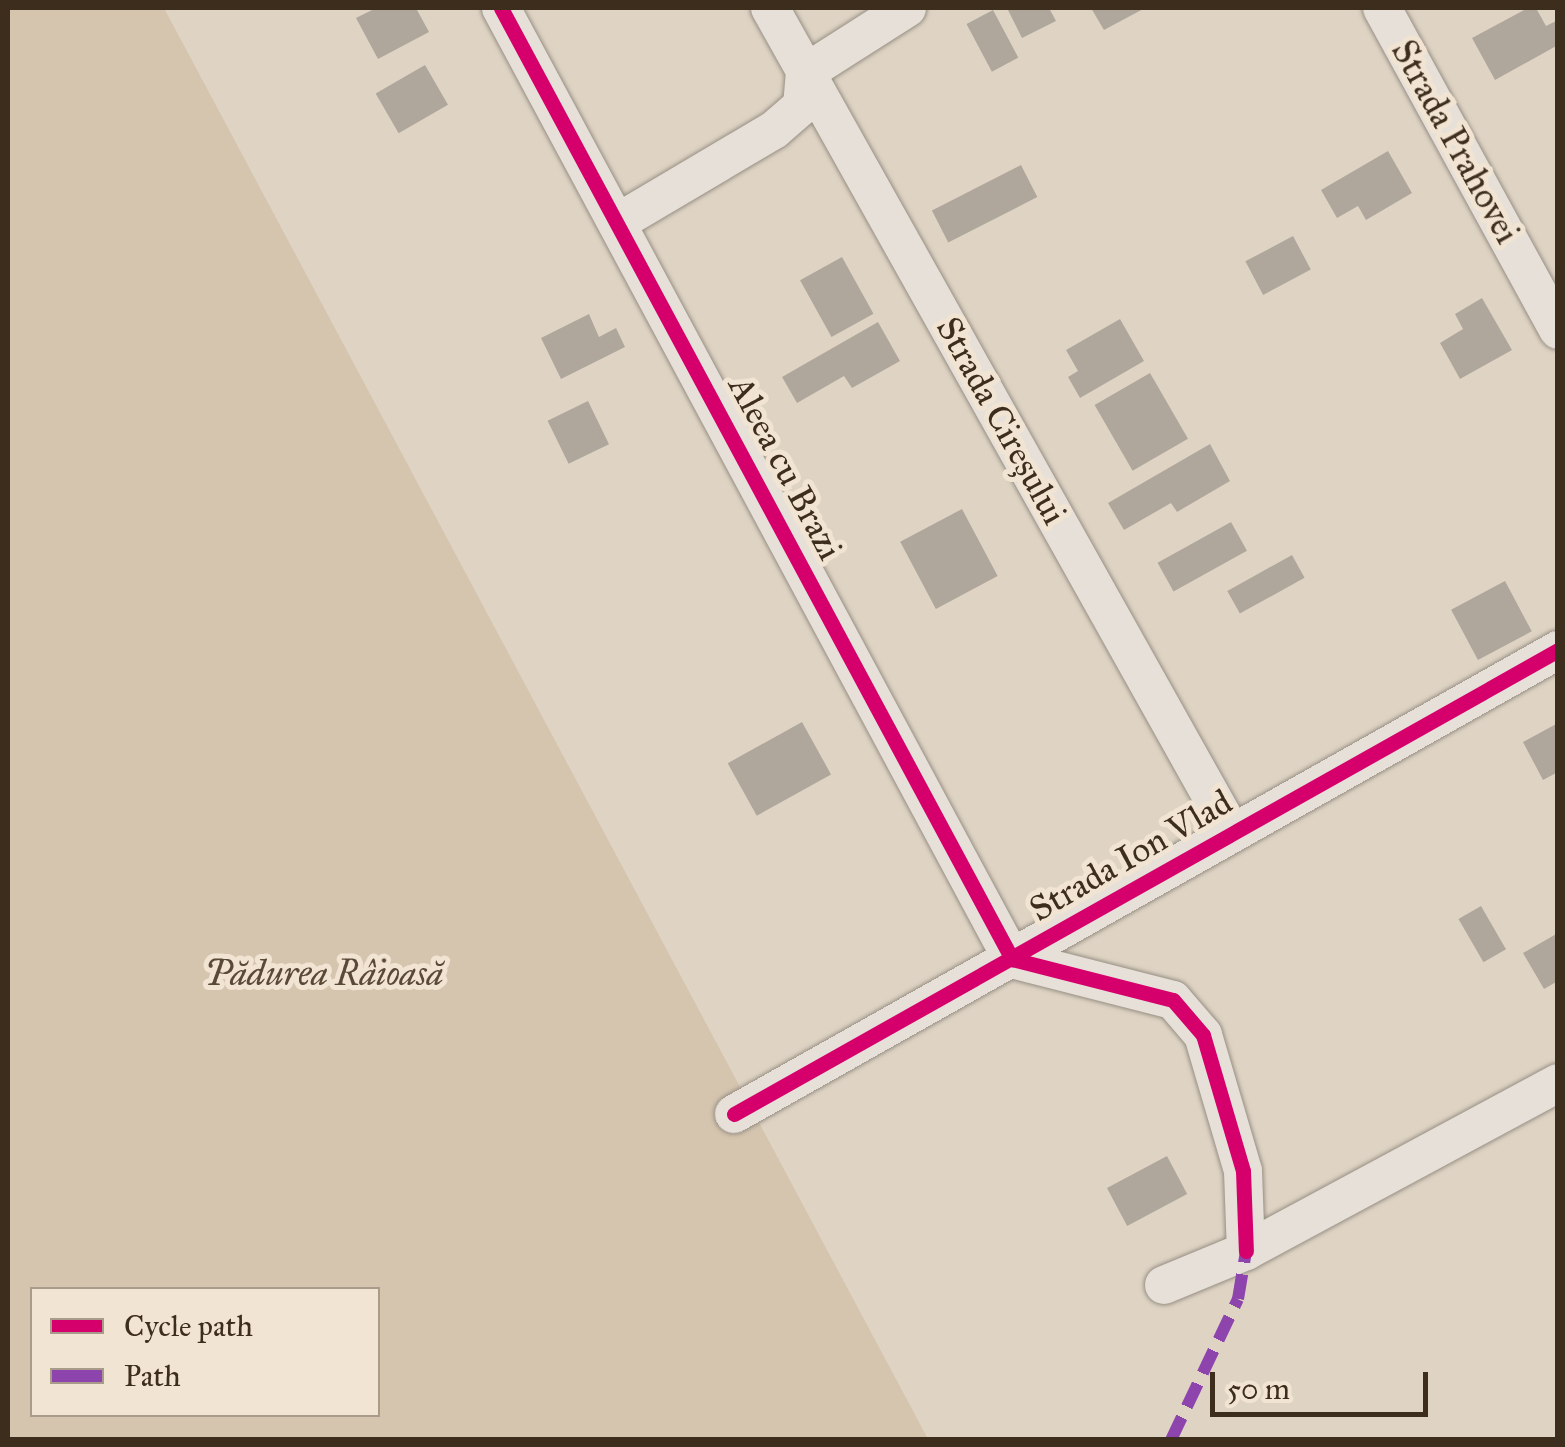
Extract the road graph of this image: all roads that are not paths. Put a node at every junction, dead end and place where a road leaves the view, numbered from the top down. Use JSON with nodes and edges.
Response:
{"nodes":[{"id":1,"x":500,"y":8,"type":"edge"},
{"id":2,"x":770,"y":8,"type":"edge"},
{"id":3,"x":907,"y":8,"type":"edge"},
{"id":4,"x":1382,"y":8,"type":"edge"},
{"id":5,"x":805,"y":73,"type":"junction"},
{"id":6,"x":620,"y":221,"type":"junction"},
{"id":7,"x":1558,"y":330,"type":"edge"},
{"id":8,"x":1558,"y":650,"type":"edge"},
{"id":9,"x":1232,"y":833,"type":"junction"},
{"id":10,"x":1012,"y":959,"type":"junction"},
{"id":11,"x":1558,"y":1083,"type":"edge"},
{"id":12,"x":734,"y":1114,"type":"dead end"},
{"id":13,"x":1246,"y":1251,"type":"junction"},
{"id":14,"x":1164,"y":1286,"type":"dead end"}],
"edges":[{"from":1,"to":6,"type":"street","name":"Aleea cu Brazi"},
{"from":2,"to":5,"type":"street","name":"Strada Cireșului"},
{"from":3,"to":5,"type":"street"},
{"from":4,"to":7,"type":"street","name":"Strada Prahovei"},
{"from":5,"to":6,"type":"street"},
{"from":5,"to":9,"type":"street","name":"Strada Cireșului"},
{"from":6,"to":10,"type":"street","name":"Aleea cu Brazi"},
{"from":8,"to":9,"type":"street","name":"Strada Ion Vlad"},
{"from":9,"to":10,"type":"street","name":"Strada Ion Vlad"},
{"from":10,"to":12,"type":"street","name":"Strada Ion Vlad"},
{"from":10,"to":13,"type":"street"},
{"from":11,"to":13,"type":"street"},
{"from":13,"to":14,"type":"street"}]}
